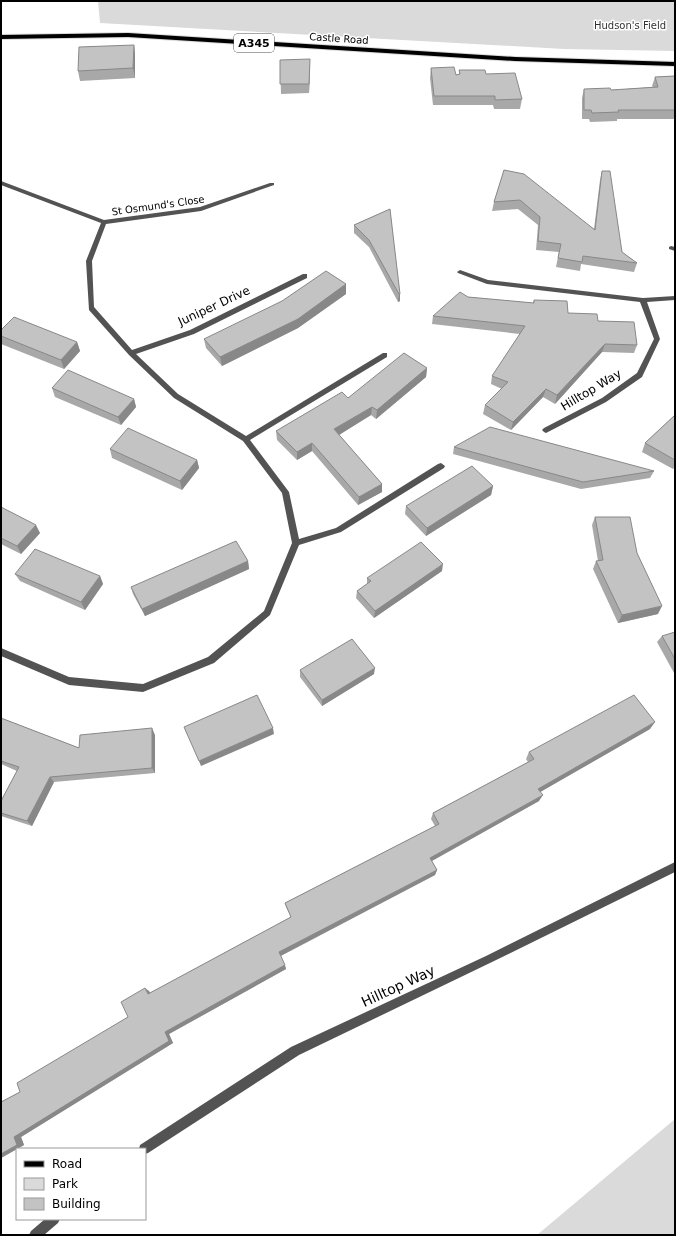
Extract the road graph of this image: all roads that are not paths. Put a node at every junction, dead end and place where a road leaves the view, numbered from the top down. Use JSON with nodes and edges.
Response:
{"nodes":[{"id":1,"x":1,"y":36,"type":"edge"},
{"id":2,"x":675,"y":64,"type":"edge"},
{"id":3,"x":1,"y":183,"type":"edge"},
{"id":4,"x":272,"y":184,"type":"dead end"},
{"id":5,"x":104,"y":222,"type":"junction"},
{"id":6,"x":460,"y":272,"type":"dead end"},
{"id":7,"x":305,"y":276,"type":"dead end"},
{"id":8,"x":675,"y":298,"type":"edge"},
{"id":9,"x":643,"y":300,"type":"junction"},
{"id":10,"x":131,"y":353,"type":"junction"},
{"id":11,"x":385,"y":355,"type":"dead end"},
{"id":12,"x":546,"y":430,"type":"dead end"},
{"id":13,"x":246,"y":439,"type":"junction"},
{"id":14,"x":441,"y":466,"type":"dead end"},
{"id":15,"x":296,"y":543,"type":"junction"},
{"id":16,"x":1,"y":652,"type":"edge"},
{"id":17,"x":675,"y":867,"type":"edge"},
{"id":18,"x":146,"y":1148,"type":"edge"},
{"id":19,"x":53,"y":1220,"type":"edge"},
{"id":20,"x":34,"y":1235,"type":"edge"}],
"edges":[{"from":1,"to":2,"type":"main road","name":"Castle Road","number":"A345"},
{"from":3,"to":5,"type":"street","name":"St Osmund's Close"},
{"from":4,"to":5,"type":"street","name":"St Osmund's Close"},
{"from":5,"to":10,"type":"street"},
{"from":6,"to":9,"type":"street"},
{"from":7,"to":10,"type":"street","name":"Juniper Drive"},
{"from":8,"to":9,"type":"street"},
{"from":9,"to":12,"type":"street","name":"Hilltop Way"},
{"from":10,"to":13,"type":"street"},
{"from":11,"to":13,"type":"street"},
{"from":13,"to":15,"type":"street"},
{"from":14,"to":15,"type":"street"},
{"from":15,"to":16,"type":"street"},
{"from":17,"to":18,"type":"street","name":"Hilltop Way"},
{"from":19,"to":20,"type":"street"}]}
